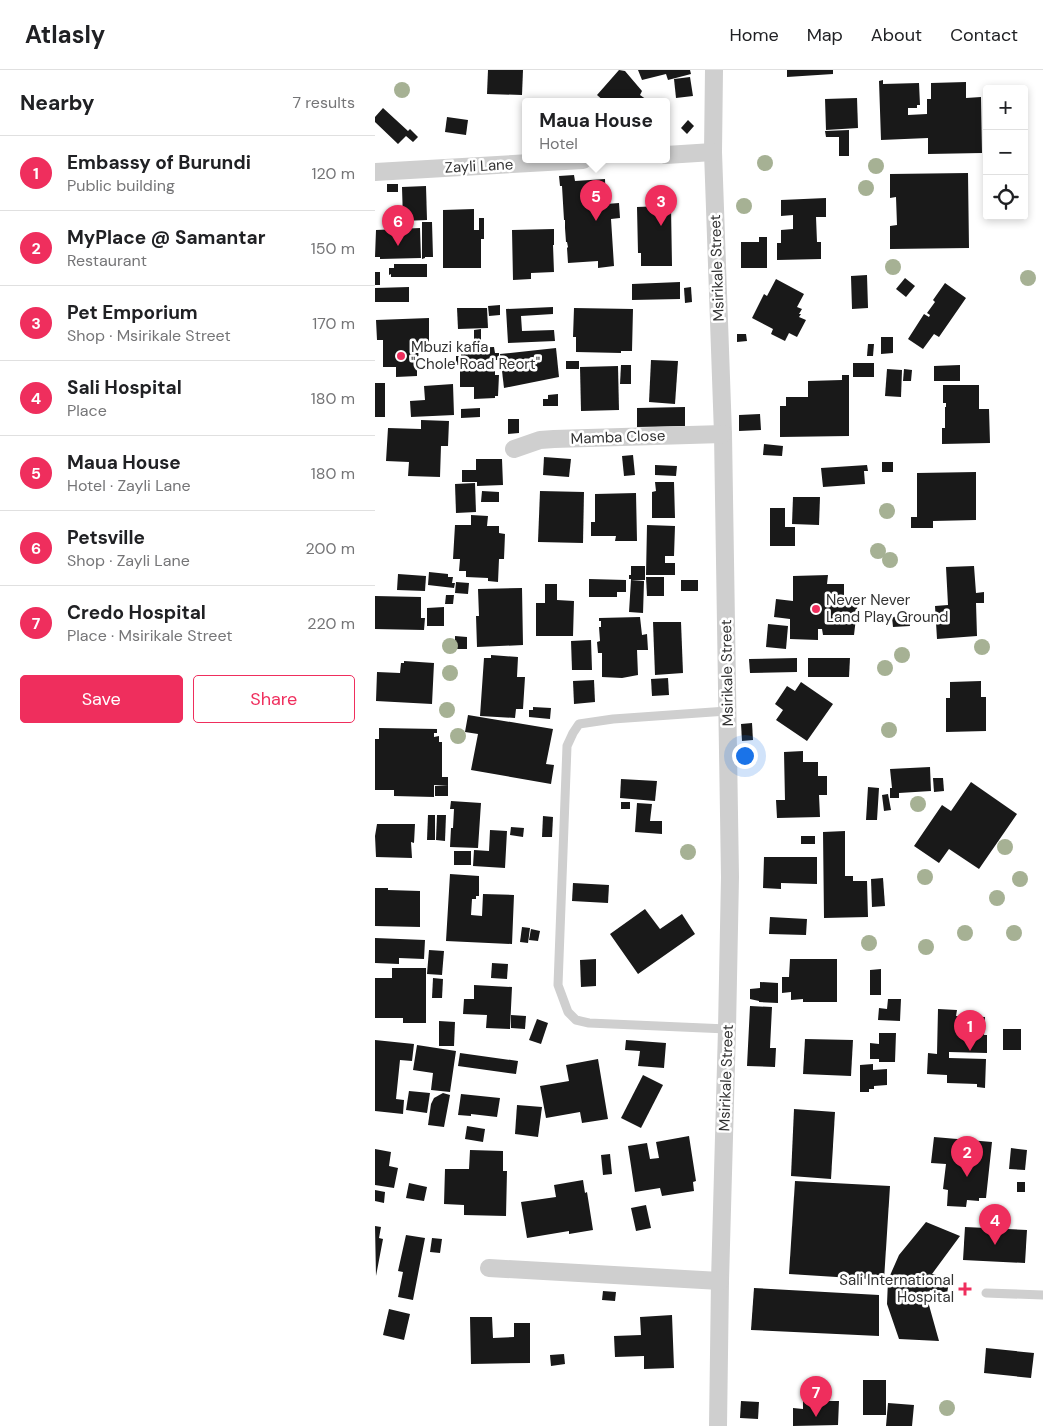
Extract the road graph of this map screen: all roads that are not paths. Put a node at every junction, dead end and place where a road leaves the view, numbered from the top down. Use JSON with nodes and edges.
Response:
{"nodes":[{"id":1,"x":714,"y":70,"type":"edge"},
{"id":2,"x":713,"y":152,"type":"junction"},
{"id":3,"x":670,"y":155,"type":"edge"},
{"id":4,"x":531,"y":163,"type":"edge"},
{"id":5,"x":375,"y":172,"type":"edge"},
{"id":6,"x":723,"y":434,"type":"junction"},
{"id":7,"x":514,"y":449,"type":"dead end"},
{"id":8,"x":727,"y":711,"type":"junction"},
{"id":9,"x":727,"y":1029,"type":"junction"},
{"id":10,"x":489,"y":1268,"type":"dead end"},
{"id":11,"x":720,"y":1281,"type":"junction"},
{"id":12,"x":986,"y":1293,"type":"dead end"},
{"id":13,"x":1043,"y":1295,"type":"edge"},
{"id":14,"x":718,"y":1426,"type":"edge"}],
"edges":[{"from":1,"to":2,"type":"street","name":"Msirikale Street"},
{"from":2,"to":3,"type":"street"},
{"from":2,"to":6,"type":"street","name":"Msirikale Street"},
{"from":4,"to":5,"type":"street","name":"Zayli Lane"},
{"from":6,"to":7,"type":"street","name":"Mamba Close"},
{"from":6,"to":8,"type":"street","name":"Msirikale Street"},
{"from":8,"to":9,"type":"street","name":"Msirikale Street"},
{"from":8,"to":9,"type":"lane"},
{"from":9,"to":11,"type":"street","name":"Msirikale Street"},
{"from":10,"to":11,"type":"street"},
{"from":11,"to":14,"type":"street","name":"Msirikale Street"},
{"from":12,"to":13,"type":"lane"}]}
